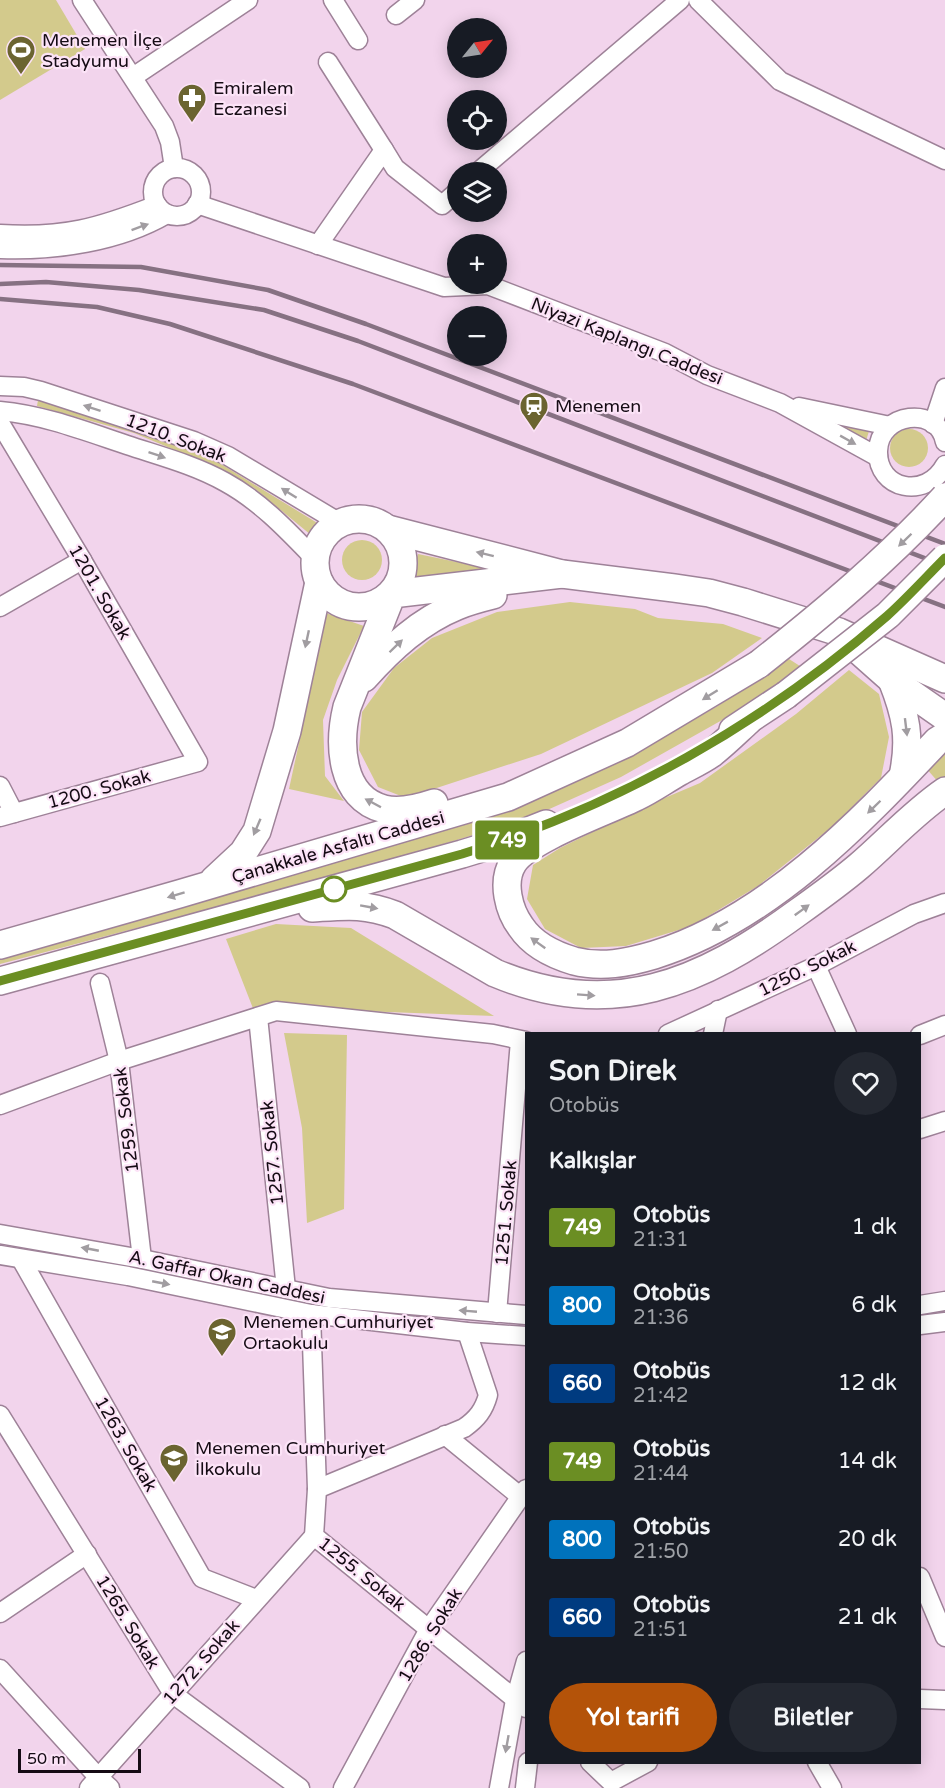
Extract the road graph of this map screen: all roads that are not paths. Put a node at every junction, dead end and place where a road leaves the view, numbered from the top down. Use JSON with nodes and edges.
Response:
{"nodes":[{"id":1,"x":81,"y":0,"type":"edge"},
{"id":2,"x":248,"y":0,"type":"edge"},
{"id":3,"x":333,"y":0,"type":"edge"},
{"id":4,"x":415,"y":0,"type":"edge"},
{"id":5,"x":680,"y":0,"type":"edge"},
{"id":6,"x":698,"y":0,"type":"edge"},
{"id":7,"x":396,"y":15,"type":"dead end"},
{"id":8,"x":358,"y":40,"type":"dead end"},
{"id":9,"x":328,"y":62,"type":"dead end"},
{"id":10,"x":133,"y":77,"type":"junction"},
{"id":11,"x":384,"y":150,"type":"junction"},
{"id":12,"x":945,"y":160,"type":"edge"},
{"id":13,"x":489,"y":162,"type":"edge"},
{"id":14,"x":174,"y":168,"type":"junction"},
{"id":15,"x":447,"y":201,"type":"edge"},
{"id":16,"x":159,"y":204,"type":"junction"},
{"id":17,"x":197,"y":204,"type":"junction"},
{"id":18,"x":0,"y":225,"type":"edge"},
{"id":19,"x":0,"y":234,"type":"edge"},
{"id":20,"x":318,"y":245,"type":"junction"},
{"id":21,"x":0,"y":249,"type":"edge"},
{"id":22,"x":0,"y":386,"type":"edge"},
{"id":23,"x":945,"y":388,"type":"edge"},
{"id":24,"x":780,"y":403,"type":"junction"},
{"id":25,"x":0,"y":411,"type":"edge"},
{"id":26,"x":0,"y":423,"type":"edge"},
{"id":27,"x":933,"y":424,"type":"junction"},
{"id":28,"x":890,"y":426,"type":"junction"},
{"id":29,"x":945,"y":442,"type":"edge"},
{"id":30,"x":878,"y":457,"type":"junction"},
{"id":31,"x":945,"y":465,"type":"edge"},
{"id":32,"x":915,"y":487,"type":"junction"},
{"id":33,"x":945,"y":497,"type":"edge"},
{"id":34,"x":945,"y":504,"type":"edge"},
{"id":35,"x":340,"y":523,"type":"junction"},
{"id":36,"x":388,"y":529,"type":"junction"},
{"id":37,"x":945,"y":558,"type":"edge"},
{"id":38,"x":82,"y":560,"type":"junction"},
{"id":39,"x":317,"y":571,"type":"junction"},
{"id":40,"x":562,"y":574,"type":"junction"},
{"id":41,"x":392,"y":594,"type":"junction"},
{"id":42,"x":0,"y":607,"type":"edge"},
{"id":43,"x":839,"y":632,"type":"junction"},
{"id":44,"x":945,"y":679,"type":"edge"},
{"id":45,"x":892,"y":680,"type":"junction"},
{"id":46,"x":355,"y":687,"type":"junction"},
{"id":47,"x":945,"y":717,"type":"edge"},
{"id":48,"x":748,"y":721,"type":"junction"},
{"id":49,"x":945,"y":736,"type":"edge"},
{"id":50,"x":198,"y":762,"type":"joint"},
{"id":51,"x":571,"y":769,"type":"junction"},
{"id":52,"x":903,"y":776,"type":"junction"},
{"id":53,"x":0,"y":786,"type":"edge"},
{"id":54,"x":945,"y":791,"type":"edge"},
{"id":55,"x":7,"y":815,"type":"edge"},
{"id":56,"x":210,"y":884,"type":"junction"},
{"id":57,"x":945,"y":903,"type":"edge"},
{"id":58,"x":248,"y":912,"type":"junction"},
{"id":59,"x":0,"y":945,"type":"edge"},
{"id":60,"x":816,"y":966,"type":"junction"},
{"id":61,"x":0,"y":981,"type":"edge"},
{"id":62,"x":100,"y":983,"type":"dead end"},
{"id":63,"x":718,"y":1010,"type":"junction"},
{"id":64,"x":258,"y":1017,"type":"junction"},
{"id":65,"x":945,"y":1025,"type":"edge"},
{"id":66,"x":672,"y":1032,"type":"edge"},
{"id":67,"x":713,"y":1032,"type":"edge"},
{"id":68,"x":846,"y":1032,"type":"edge"},
{"id":69,"x":921,"y":1035,"type":"edge"},
{"id":70,"x":523,"y":1041,"type":"edge"},
{"id":71,"x":119,"y":1061,"type":"junction"},
{"id":72,"x":0,"y":1105,"type":"edge"},
{"id":73,"x":945,"y":1121,"type":"edge"},
{"id":74,"x":921,"y":1129,"type":"edge"},
{"id":75,"x":0,"y":1234,"type":"edge"},
{"id":76,"x":0,"y":1255,"type":"edge"},
{"id":77,"x":21,"y":1259,"type":"junction"},
{"id":78,"x":142,"y":1259,"type":"junction"},
{"id":79,"x":286,"y":1289,"type":"junction"},
{"id":80,"x":945,"y":1300,"type":"edge"},
{"id":81,"x":921,"y":1305,"type":"edge"},
{"id":82,"x":497,"y":1313,"type":"junction"},
{"id":83,"x":311,"y":1314,"type":"junction"},
{"id":84,"x":525,"y":1315,"type":"edge"},
{"id":85,"x":945,"y":1322,"type":"edge"},
{"id":86,"x":921,"y":1325,"type":"edge"},
{"id":87,"x":467,"y":1332,"type":"junction"},
{"id":88,"x":525,"y":1336,"type":"edge"},
{"id":89,"x":0,"y":1415,"type":"edge"},
{"id":90,"x":445,"y":1436,"type":"junction"},
{"id":91,"x":317,"y":1489,"type":"junction"},
{"id":92,"x":524,"y":1493,"type":"edge"},
{"id":93,"x":314,"y":1536,"type":"junction"},
{"id":94,"x":87,"y":1554,"type":"junction"},
{"id":95,"x":921,"y":1579,"type":"edge"},
{"id":96,"x":256,"y":1599,"type":"junction"},
{"id":97,"x":0,"y":1613,"type":"edge"},
{"id":98,"x":429,"y":1629,"type":"junction"},
{"id":99,"x":945,"y":1637,"type":"edge"},
{"id":100,"x":0,"y":1669,"type":"edge"},
{"id":101,"x":525,"y":1670,"type":"edge"},
{"id":102,"x":172,"y":1694,"type":"junction"},
{"id":103,"x":921,"y":1699,"type":"edge"},
{"id":104,"x":945,"y":1700,"type":"edge"},
{"id":105,"x":521,"y":1704,"type":"edge"},
{"id":106,"x":528,"y":1764,"type":"edge"},
{"id":107,"x":592,"y":1764,"type":"edge"},
{"id":108,"x":645,"y":1764,"type":"edge"},
{"id":109,"x":819,"y":1764,"type":"edge"},
{"id":110,"x":99,"y":1784,"type":"edge"},
{"id":111,"x":613,"y":1785,"type":"edge"},
{"id":112,"x":300,"y":1788,"type":"edge"},
{"id":113,"x":343,"y":1788,"type":"edge"},
{"id":114,"x":499,"y":1788,"type":"edge"},
{"id":115,"x":525,"y":1788,"type":"edge"},
{"id":116,"x":832,"y":1788,"type":"edge"}],
"edges":[{"from":1,"to":10,"type":"street"},
{"from":2,"to":10,"type":"street"},
{"from":3,"to":8,"type":"street"},
{"from":4,"to":7,"type":"street"},
{"from":5,"to":13,"type":"street"},
{"from":6,"to":12,"type":"street"},
{"from":9,"to":11,"type":"street"},
{"from":10,"to":14,"type":"street"},
{"from":11,"to":15,"type":"street"},
{"from":11,"to":20,"type":"street"},
{"from":14,"to":16,"type":"street"},
{"from":14,"to":17,"type":"street"},
{"from":16,"to":17,"type":"street"},
{"from":16,"to":18,"type":"street"},
{"from":16,"to":19,"type":"street"},
{"from":21,"to":16,"type":"street","one_way":true},
{"from":17,"to":20,"type":"street","name":"Niyazi Kaplangı Caddesi"},
{"from":20,"to":24,"type":"street","name":"Niyazi Kaplangı Caddesi"},
{"from":35,"to":22,"type":"street","name":"1210. Sokak","one_way":true},
{"from":23,"to":27,"type":"street"},
{"from":24,"to":28,"type":"street","name":"Niyazi Kaplangı Caddesi"},
{"from":24,"to":30,"type":"street","name":"Niyazi Kaplangı Caddesi","one_way":true},
{"from":25,"to":39,"type":"street","name":"1210. Sokak","one_way":true},
{"from":26,"to":38,"type":"street","name":"1201. Sokak"},
{"from":27,"to":28,"type":"street"},
{"from":27,"to":29,"type":"street"},
{"from":28,"to":30,"type":"street"},
{"from":30,"to":32,"type":"street"},
{"from":31,"to":32,"type":"street"},
{"from":32,"to":34,"type":"street"},
{"from":33,"to":51,"type":"highway","name":"Çanakkale Asfaltı Caddesi","one_way":true,"bridge":true},
{"from":35,"to":36,"type":"highway"},
{"from":35,"to":39,"type":"highway"},
{"from":40,"to":36,"type":"highway","one_way":true},
{"from":36,"to":41,"type":"highway"},
{"from":37,"to":48,"type":"highway","name":"Çanakkale Asfaltı Caddesi","bridge":true},
{"from":38,"to":42,"type":"street"},
{"from":38,"to":50,"type":"street","name":"1201. Sokak"},
{"from":39,"to":41,"type":"highway"},
{"from":39,"to":56,"type":"highway","one_way":true},
{"from":40,"to":41,"type":"highway"},
{"from":40,"to":43,"type":"highway"},
{"from":46,"to":40,"type":"highway","one_way":true},
{"from":41,"to":46,"type":"highway"},
{"from":43,"to":44,"type":"highway"},
{"from":43,"to":45,"type":"highway"},
{"from":45,"to":47,"type":"highway"},
{"from":45,"to":52,"type":"highway","one_way":true},
{"from":51,"to":46,"type":"highway","one_way":true},
{"from":52,"to":48,"type":"highway","one_way":true},
{"from":48,"to":58,"type":"highway","name":"Çanakkale Asfaltı Caddesi"},
{"from":49,"to":52,"type":"highway"},
{"from":50,"to":55,"type":"street","name":"1200. Sokak"},
{"from":51,"to":56,"type":"highway","name":"Çanakkale Asfaltı Caddesi"},
{"from":53,"to":55,"type":"street"},
{"from":58,"to":54,"type":"highway","one_way":true},
{"from":56,"to":59,"type":"highway","name":"Çanakkale Asfaltı Caddesi","one_way":true},
{"from":57,"to":60,"type":"street","name":"1250. Sokak"},
{"from":58,"to":61,"type":"highway","name":"Çanakkale Asfaltı Caddesi"},
{"from":60,"to":63,"type":"street","name":"1250. Sokak"},
{"from":60,"to":68,"type":"street"},
{"from":62,"to":71,"type":"street","name":"1259. Sokak"},
{"from":63,"to":66,"type":"street","name":"1250. Sokak"},
{"from":63,"to":67,"type":"street"},
{"from":64,"to":70,"type":"street"},
{"from":64,"to":71,"type":"street"},
{"from":64,"to":79,"type":"street","name":"1257. Sokak"},
{"from":65,"to":69,"type":"street"},
{"from":70,"to":82,"type":"street","name":"1251. Sokak"},
{"from":71,"to":72,"type":"street"},
{"from":71,"to":78,"type":"street","name":"1259. Sokak"},
{"from":73,"to":74,"type":"street"},
{"from":78,"to":75,"type":"street","name":"A. Gaffar Okan Caddesi","one_way":true},
{"from":76,"to":77,"type":"street","name":"A. Gaffar Okan Caddesi"},
{"from":77,"to":83,"type":"street","name":"A. Gaffar Okan Caddesi","one_way":true},
{"from":77,"to":96,"type":"street","name":"1263. Sokak"},
{"from":78,"to":79,"type":"street","name":"A. Gaffar Okan Caddesi"},
{"from":82,"to":79,"type":"street","name":"A. Gaffar Okan Caddesi","one_way":true},
{"from":80,"to":81,"type":"street"},
{"from":82,"to":84,"type":"street","name":"A. Gaffar Okan Caddesi"},
{"from":83,"to":87,"type":"street","name":"A. Gaffar Okan Caddesi"},
{"from":83,"to":91,"type":"street","name":"1255. Sokak"},
{"from":85,"to":86,"type":"street"},
{"from":87,"to":88,"type":"street","name":"A. Gaffar Okan Caddesi"},
{"from":87,"to":90,"type":"street"},
{"from":89,"to":94,"type":"street","name":"1265. Sokak"},
{"from":90,"to":91,"type":"street"},
{"from":90,"to":92,"type":"street"},
{"from":91,"to":93,"type":"street","name":"1255. Sokak"},
{"from":92,"to":98,"type":"street","name":"1286. Sokak"},
{"from":93,"to":96,"type":"street","name":"1272. Sokak"},
{"from":93,"to":98,"type":"street","name":"1255. Sokak"},
{"from":94,"to":97,"type":"street"},
{"from":94,"to":102,"type":"street","name":"1265. Sokak"},
{"from":95,"to":99,"type":"street"},
{"from":96,"to":102,"type":"street","name":"1272. Sokak"},
{"from":98,"to":105,"type":"street","name":"1255. Sokak"},
{"from":98,"to":113,"type":"street","name":"1286. Sokak"},
{"from":100,"to":110,"type":"street"},
{"from":101,"to":105,"type":"street"},
{"from":102,"to":110,"type":"street","name":"1272. Sokak"},
{"from":102,"to":112,"type":"street","name":"1265. Sokak"},
{"from":103,"to":104,"type":"street"},
{"from":105,"to":114,"type":"street","one_way":true},
{"from":106,"to":115,"type":"street"},
{"from":107,"to":111,"type":"street"},
{"from":108,"to":111,"type":"street"},
{"from":109,"to":116,"type":"street"}]}
